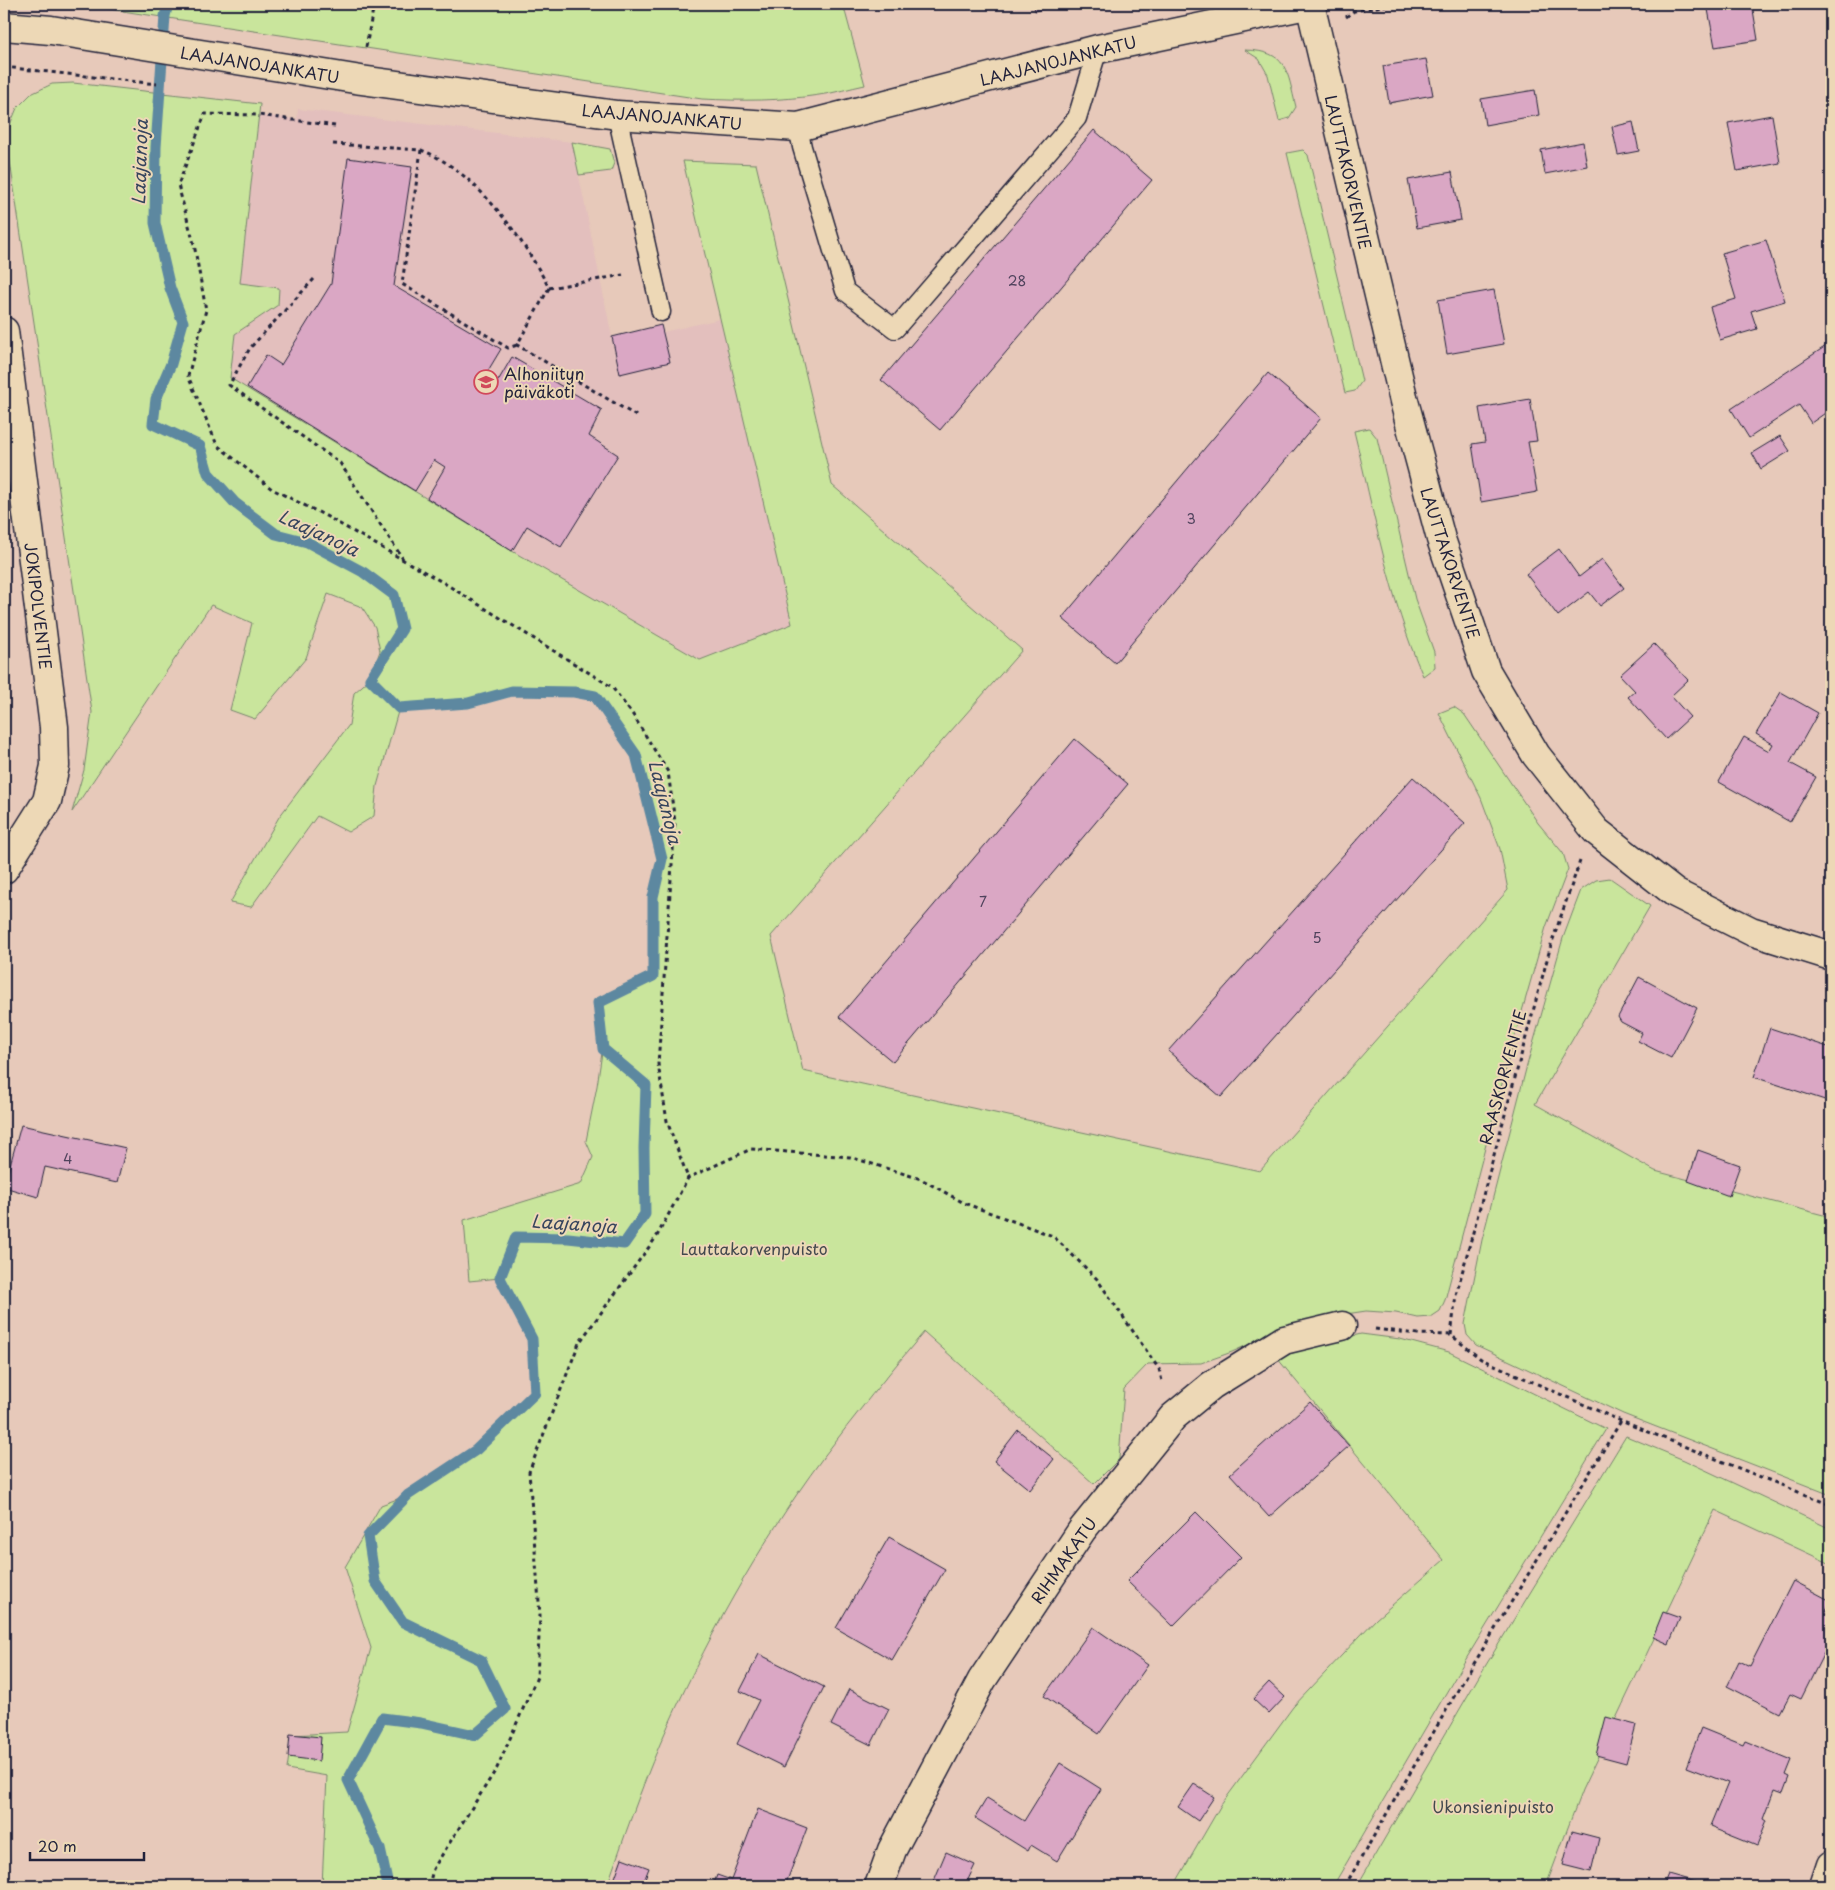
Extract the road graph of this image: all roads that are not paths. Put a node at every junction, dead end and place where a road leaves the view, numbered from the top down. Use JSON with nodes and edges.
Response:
{"nodes":[{"id":1,"x":1310,"y":4,"type":"edge"},
{"id":2,"x":4,"y":26,"type":"edge"},
{"id":3,"x":1098,"y":49,"type":"junction"},
{"id":4,"x":616,"y":115,"type":"junction"},
{"id":5,"x":798,"y":127,"type":"junction"},
{"id":6,"x":661,"y":312,"type":"dead end"},
{"id":7,"x":4,"y":331,"type":"edge"},
{"id":8,"x":4,"y":869,"type":"edge"},
{"id":9,"x":1831,"y":956,"type":"edge"},
{"id":10,"x":1342,"y":1326,"type":"road end"},
{"id":11,"x":1831,"y":1865,"type":"edge"},
{"id":12,"x":879,"y":1886,"type":"edge"},
{"id":13,"x":1824,"y":1886,"type":"edge"}],
"edges":[{"from":1,"to":3,"type":"street","name":"LAAJANOJANKATU"},
{"from":1,"to":9,"type":"street","name":"LAUTTAKORVENTIE"},
{"from":2,"to":4,"type":"street","name":"LAAJANOJANKATU"},
{"from":3,"to":5,"type":"street","name":"LAAJANOJANKATU"},
{"from":3,"to":5,"type":"lane"},
{"from":4,"to":5,"type":"street","name":"LAAJANOJANKATU"},
{"from":4,"to":6,"type":"lane"},
{"from":7,"to":8,"type":"street","name":"JOKIPOLVENTIE"},
{"from":10,"to":12,"type":"street","name":"RIHMAKATU"},
{"from":11,"to":13,"type":"street"}]}
